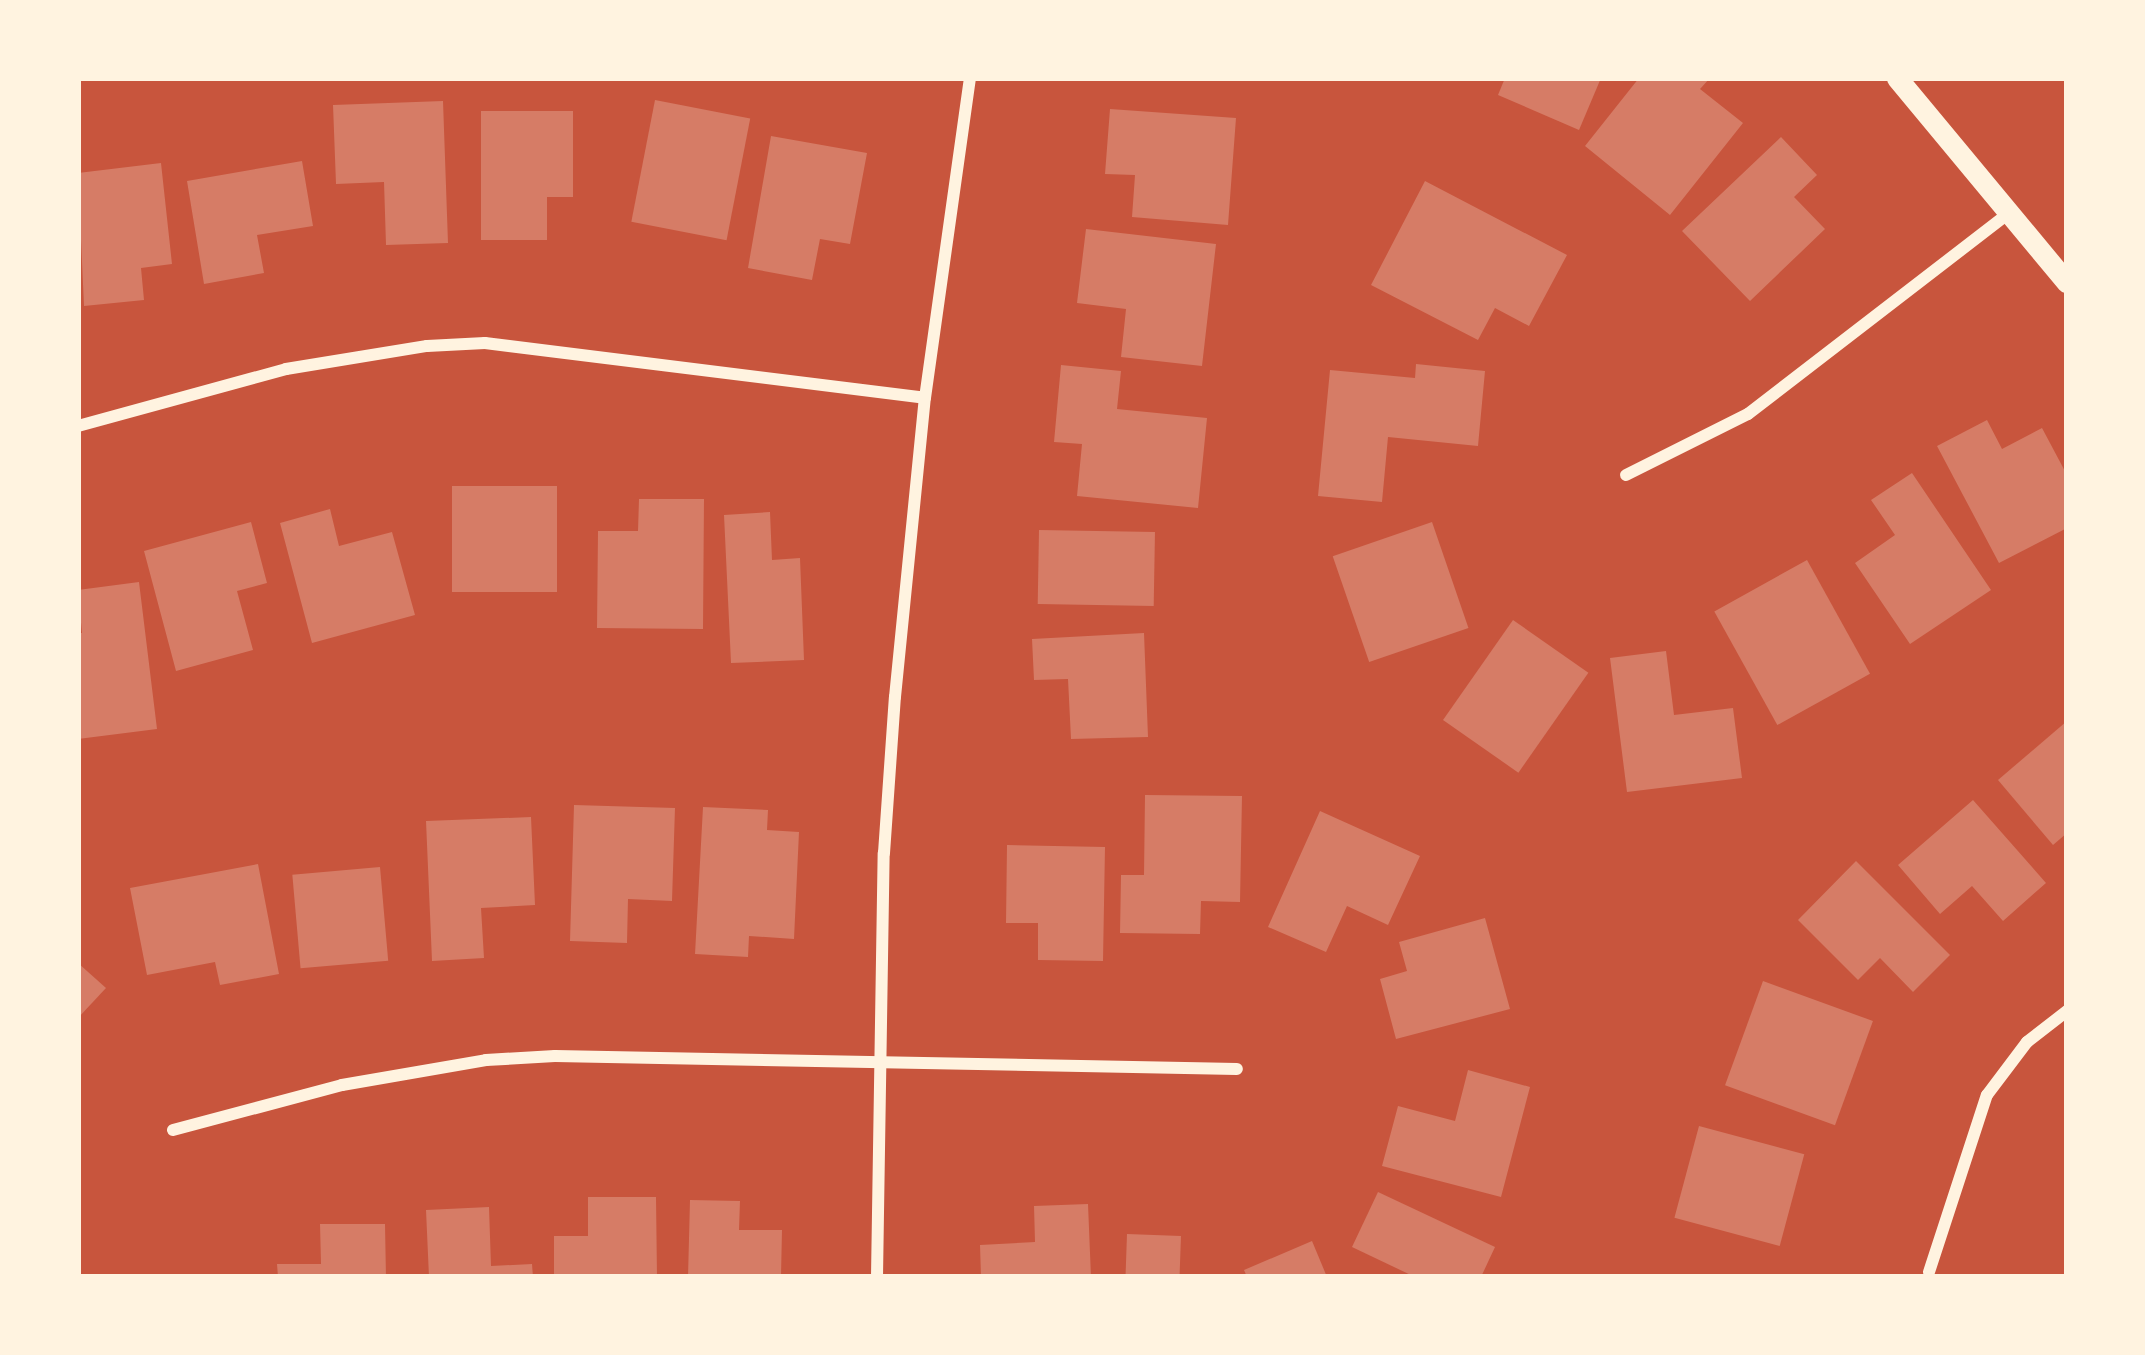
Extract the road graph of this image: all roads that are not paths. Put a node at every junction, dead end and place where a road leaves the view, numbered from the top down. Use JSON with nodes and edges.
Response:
{"nodes":[{"id":1,"x":970,"y":78,"type":"edge"},
{"id":2,"x":1897,"y":78,"type":"edge"},
{"id":3,"x":2010,"y":212,"type":"junction"},
{"id":4,"x":2067,"y":283,"type":"edge"},
{"id":5,"x":926,"y":398,"type":"junction"},
{"id":6,"x":78,"y":426,"type":"edge"},
{"id":7,"x":1626,"y":475,"type":"dead end"},
{"id":8,"x":2067,"y":1011,"type":"edge"},
{"id":9,"x":879,"y":1060,"type":"junction"},
{"id":10,"x":1237,"y":1069,"type":"dead end"},
{"id":11,"x":173,"y":1130,"type":"dead end"},
{"id":12,"x":1929,"y":1272,"type":"dead end"},
{"id":13,"x":877,"y":1277,"type":"edge"}],
"edges":[{"from":1,"to":5,"type":"street"},
{"from":2,"to":3,"type":"street"},
{"from":3,"to":4,"type":"street"},
{"from":3,"to":7,"type":"street"},
{"from":5,"to":6,"type":"street"},
{"from":5,"to":9,"type":"street"},
{"from":8,"to":12,"type":"street"},
{"from":9,"to":10,"type":"street"},
{"from":9,"to":11,"type":"street"},
{"from":9,"to":13,"type":"street"}]}
